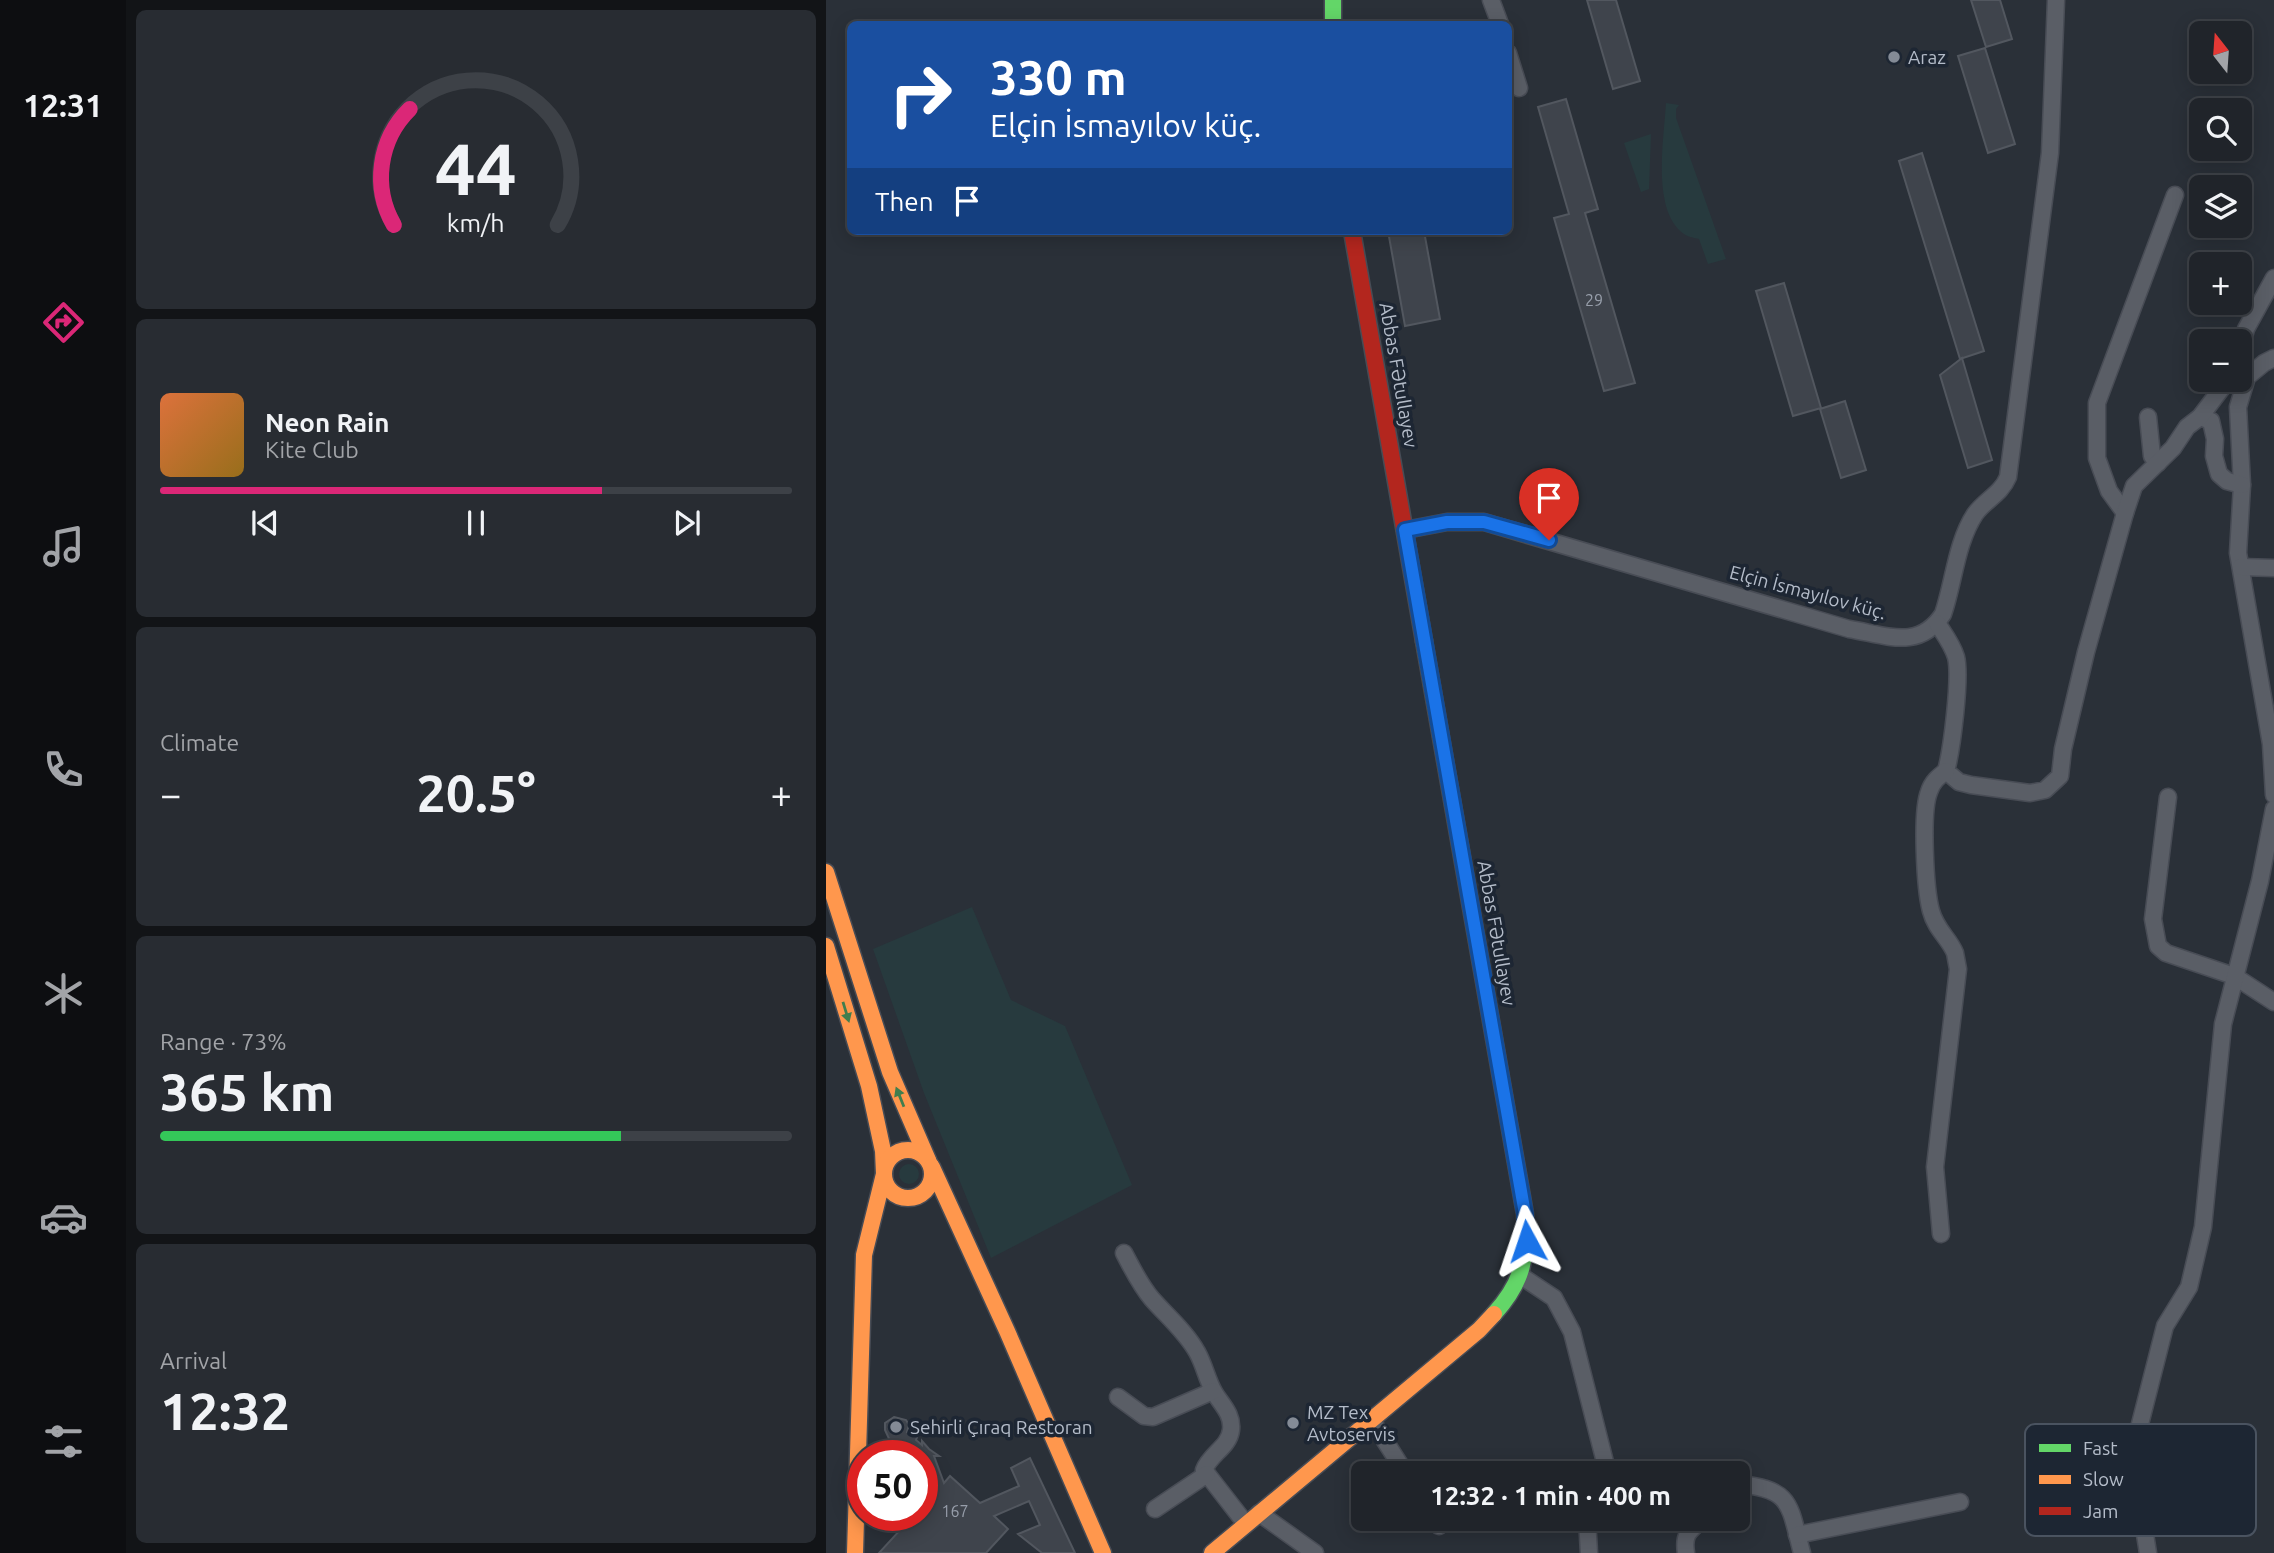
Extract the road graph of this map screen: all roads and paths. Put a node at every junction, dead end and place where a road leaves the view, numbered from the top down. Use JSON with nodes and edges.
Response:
{"nodes":[{"id":1,"x":1333,"y":0,"type":"edge"},
{"id":2,"x":1491,"y":0,"type":"edge"},
{"id":3,"x":2056,"y":0,"type":"edge"},
{"id":4,"x":1333,"y":21,"type":"edge"},
{"id":5,"x":1499,"y":21,"type":"edge"},
{"id":6,"x":1512,"y":66,"type":"edge"},
{"id":7,"x":1519,"y":88,"type":"dead end"},
{"id":8,"x":2175,"y":195,"type":"dead end"},
{"id":9,"x":1353,"y":235,"type":"edge"},
{"id":10,"x":2272,"y":292,"type":"edge"},
{"id":11,"x":2246,"y":329,"type":"edge"},
{"id":12,"x":2274,"y":345,"type":"edge"},
{"id":13,"x":2274,"y":358,"type":"edge"},
{"id":14,"x":2219,"y":392,"type":"edge"},
{"id":15,"x":2148,"y":417,"type":"dead end"},
{"id":16,"x":2200,"y":417,"type":"junction"},
{"id":17,"x":2158,"y":463,"type":"junction"},
{"id":18,"x":2242,"y":485,"type":"junction"},
{"id":19,"x":2125,"y":513,"type":"junction"},
{"id":20,"x":1405,"y":530,"type":"junction"},
{"id":21,"x":2241,"y":567,"type":"junction"},
{"id":22,"x":2274,"y":568,"type":"edge"},
{"id":23,"x":1937,"y":623,"type":"junction"},
{"id":24,"x":1946,"y":771,"type":"junction"},
{"id":25,"x":2274,"y":795,"type":"edge"},
{"id":26,"x":2168,"y":797,"type":"dead end"},
{"id":27,"x":2274,"y":809,"type":"edge"},
{"id":28,"x":826,"y":872,"type":"edge"},
{"id":29,"x":826,"y":946,"type":"edge"},
{"id":30,"x":2234,"y":976,"type":"junction"},
{"id":31,"x":2274,"y":1002,"type":"edge"},
{"id":32,"x":930,"y":1163,"type":"junction"},
{"id":33,"x":884,"y":1174,"type":"junction"},
{"id":34,"x":912,"y":1198,"type":"junction"},
{"id":35,"x":1941,"y":1234,"type":"dead end"},
{"id":36,"x":867,"y":1237,"type":"junction"},
{"id":37,"x":967,"y":1240,"type":"junction"},
{"id":38,"x":1124,"y":1253,"type":"dead end"},
{"id":39,"x":1521,"y":1276,"type":"junction"},
{"id":40,"x":1213,"y":1391,"type":"junction"},
{"id":41,"x":1118,"y":1397,"type":"dead end"},
{"id":42,"x":1371,"y":1419,"type":"junction"},
{"id":43,"x":2139,"y":1424,"type":"edge"},
{"id":44,"x":1398,"y":1461,"type":"edge"},
{"id":45,"x":1607,"y":1461,"type":"edge"},
{"id":46,"x":1207,"y":1474,"type":"junction"},
{"id":47,"x":1750,"y":1485,"type":"edge"},
{"id":48,"x":1960,"y":1502,"type":"dead end"},
{"id":49,"x":1155,"y":1510,"type":"dead end"},
{"id":50,"x":1259,"y":1513,"type":"junction"},
{"id":51,"x":1246,"y":1524,"type":"junction"},
{"id":52,"x":1588,"y":1531,"type":"edge"},
{"id":53,"x":1689,"y":1531,"type":"edge"},
{"id":54,"x":1797,"y":1535,"type":"junction"},
{"id":55,"x":855,"y":1553,"type":"edge"},
{"id":56,"x":1102,"y":1553,"type":"edge"},
{"id":57,"x":1212,"y":1553,"type":"edge"},
{"id":58,"x":1315,"y":1553,"type":"edge"},
{"id":59,"x":1589,"y":1553,"type":"edge"},
{"id":60,"x":1686,"y":1553,"type":"edge"},
{"id":61,"x":1802,"y":1553,"type":"edge"}],
"edges":[{"from":1,"to":4,"type":"main road"},
{"from":2,"to":5,"type":"street"},
{"from":3,"to":23,"type":"street"},
{"from":6,"to":7,"type":"street"},
{"from":8,"to":19,"type":"street"},
{"from":9,"to":20,"type":"main road","name":"Abbas Fətullayev"},
{"from":10,"to":11,"type":"street"},
{"from":12,"to":13,"type":"street"},
{"from":13,"to":18,"type":"street"},
{"from":14,"to":16,"type":"street"},
{"from":15,"to":17,"type":"street"},
{"from":16,"to":17,"type":"street"},
{"from":16,"to":18,"type":"street"},
{"from":17,"to":19,"type":"street"},
{"from":18,"to":21,"type":"street"},
{"from":19,"to":24,"type":"street"},
{"from":20,"to":23,"type":"street","name":"Elçin İsmayılov küç."},
{"from":20,"to":39,"type":"main road","name":"Abbas Fətullayev"},
{"from":21,"to":22,"type":"street"},
{"from":21,"to":25,"type":"street"},
{"from":23,"to":24,"type":"street"},
{"from":24,"to":35,"type":"street"},
{"from":26,"to":30,"type":"street"},
{"from":27,"to":30,"type":"street"},
{"from":32,"to":28,"type":"main road","one_way":true},
{"from":29,"to":33,"type":"main road","one_way":true},
{"from":30,"to":31,"type":"street"},
{"from":30,"to":43,"type":"street"},
{"from":32,"to":33,"type":"main road"},
{"from":32,"to":34,"type":"main road"},
{"from":32,"to":37,"type":"main road"},
{"from":33,"to":34,"type":"main road"},
{"from":33,"to":36,"type":"main road"},
{"from":34,"to":36,"type":"main road"},
{"from":34,"to":37,"type":"main road"},
{"from":36,"to":55,"type":"main road"},
{"from":37,"to":56,"type":"main road"},
{"from":38,"to":40,"type":"street"},
{"from":39,"to":42,"type":"main road","name":"Abbas Fətullayev"},
{"from":39,"to":45,"type":"street"},
{"from":40,"to":41,"type":"street"},
{"from":40,"to":46,"type":"street"},
{"from":42,"to":44,"type":"street"},
{"from":42,"to":50,"type":"main road","name":"Abbas Fətullayev"},
{"from":46,"to":49,"type":"street"},
{"from":46,"to":51,"type":"street"},
{"from":47,"to":54,"type":"street"},
{"from":48,"to":54,"type":"street"},
{"from":50,"to":51,"type":"main road","name":"Abbas Fətullayev"},
{"from":50,"to":58,"type":"street"},
{"from":51,"to":57,"type":"main road","name":"Abbas Fətullayev"},
{"from":52,"to":59,"type":"street"},
{"from":53,"to":60,"type":"street"},
{"from":54,"to":61,"type":"street"}]}
